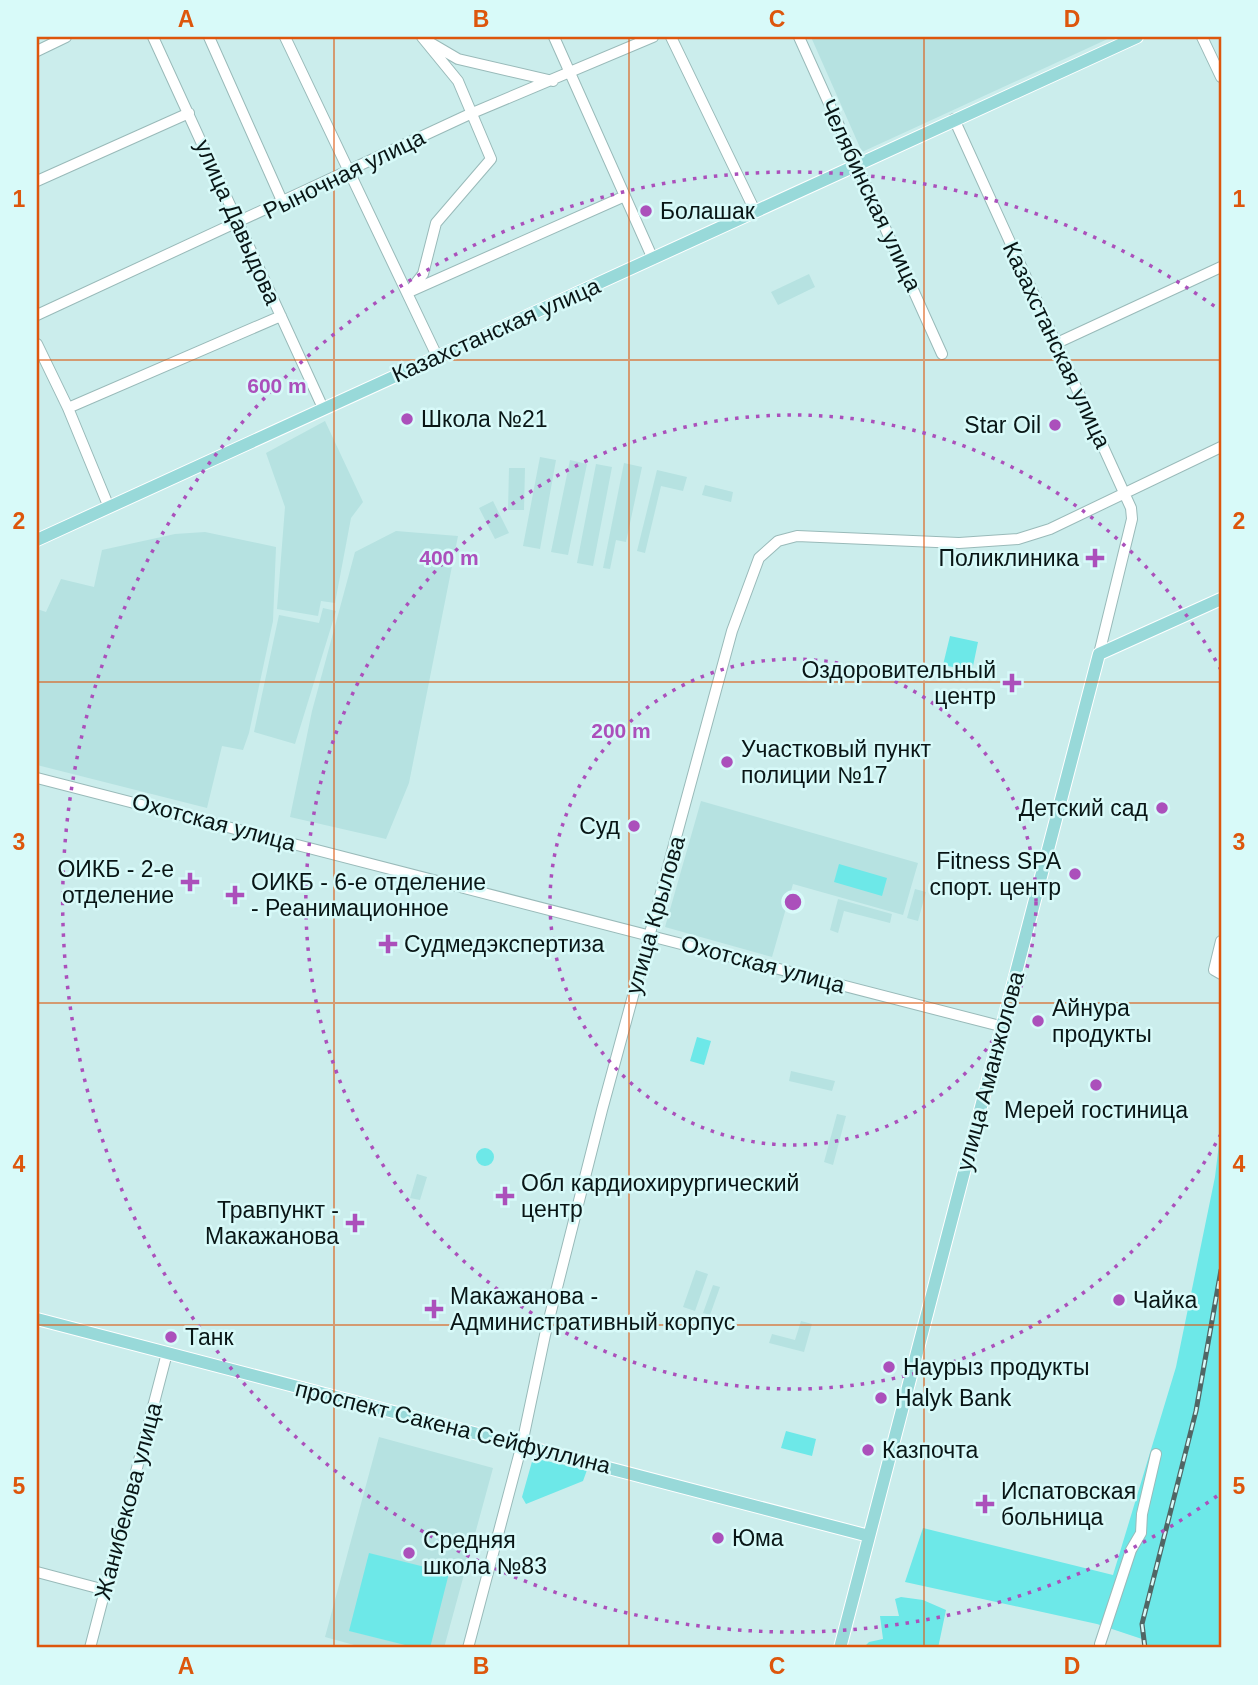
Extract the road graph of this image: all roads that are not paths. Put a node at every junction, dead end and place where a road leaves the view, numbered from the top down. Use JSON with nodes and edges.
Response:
{"nodes":[{"id":1,"x":66,"y":37,"type":"edge"},
{"id":2,"x":153,"y":37,"type":"edge"},
{"id":3,"x":209,"y":37,"type":"edge"},
{"id":4,"x":285,"y":37,"type":"edge"},
{"id":5,"x":554,"y":37,"type":"edge"},
{"id":6,"x":653,"y":37,"type":"edge"},
{"id":7,"x":671,"y":37,"type":"edge"},
{"id":8,"x":799,"y":37,"type":"edge"},
{"id":9,"x":1137,"y":37,"type":"edge"},
{"id":10,"x":1202,"y":37,"type":"edge"},
{"id":11,"x":423,"y":38,"type":"edge"},
{"id":12,"x":37,"y":51,"type":"edge"},
{"id":13,"x":572,"y":74,"type":"junction"},
{"id":14,"x":1221,"y":76,"type":"edge"},
{"id":15,"x":553,"y":81,"type":"junction"},
{"id":16,"x":189,"y":113,"type":"junction"},
{"id":17,"x":470,"y":114,"type":"junction"},
{"id":18,"x":954,"y":119,"type":"junction"},
{"id":19,"x":856,"y":165,"type":"junction"},
{"id":20,"x":349,"y":170,"type":"junction"},
{"id":21,"x":37,"y":181,"type":"edge"},
{"id":22,"x":625,"y":196,"type":"junction"},
{"id":23,"x":283,"y":203,"type":"junction"},
{"id":24,"x":755,"y":211,"type":"junction"},
{"id":25,"x":238,"y":225,"type":"junction"},
{"id":26,"x":653,"y":259,"type":"junction"},
{"id":27,"x":1221,"y":267,"type":"edge"},
{"id":28,"x":409,"y":292,"type":"junction"},
{"id":29,"x":37,"y":316,"type":"edge"},
{"id":30,"x":281,"y":316,"type":"junction"},
{"id":31,"x":1057,"y":343,"type":"junction"},
{"id":32,"x":37,"y":345,"type":"edge"},
{"id":33,"x":942,"y":354,"type":"dead end"},
{"id":34,"x":437,"y":356,"type":"junction"},
{"id":35,"x":68,"y":408,"type":"junction"},
{"id":36,"x":323,"y":408,"type":"junction"},
{"id":37,"x":1221,"y":447,"type":"edge"},
{"id":38,"x":1127,"y":494,"type":"junction"},
{"id":39,"x":108,"y":505,"type":"junction"},
{"id":40,"x":37,"y":540,"type":"edge"},
{"id":41,"x":1221,"y":599,"type":"edge"},
{"id":42,"x":1099,"y":654,"type":"junction"},
{"id":43,"x":37,"y":778,"type":"edge"},
{"id":44,"x":649,"y":933,"type":"junction"},
{"id":45,"x":1221,"y":941,"type":"edge"},
{"id":46,"x":1221,"y":974,"type":"edge"},
{"id":47,"x":1000,"y":1026,"type":"junction"},
{"id":48,"x":37,"y":1319,"type":"edge"},
{"id":49,"x":167,"y":1353,"type":"junction"},
{"id":50,"x":522,"y":1444,"type":"junction"},
{"id":51,"x":1156,"y":1454,"type":"dead end"},
{"id":52,"x":869,"y":1536,"type":"junction"},
{"id":53,"x":37,"y":1572,"type":"edge"},
{"id":54,"x":105,"y":1590,"type":"junction"},
{"id":55,"x":1100,"y":1644,"type":"dead end"},
{"id":56,"x":90,"y":1648,"type":"edge"},
{"id":57,"x":468,"y":1648,"type":"edge"},
{"id":58,"x":840,"y":1648,"type":"edge"}],
"edges":[{"from":1,"to":12,"type":"street"},
{"from":2,"to":16,"type":"street","name":"улица Давыдова"},
{"from":3,"to":23,"type":"street"},
{"from":4,"to":20,"type":"street"},
{"from":5,"to":13,"type":"street"},
{"from":6,"to":13,"type":"street","name":"Рыночная улица"},
{"from":7,"to":24,"type":"street"},
{"from":8,"to":19,"type":"street","name":"Челябинская улица"},
{"from":9,"to":18,"type":"main road","name":"Казахстанская улица"},
{"from":10,"to":14,"type":"street"},
{"from":11,"to":15,"type":"street"},
{"from":11,"to":17,"type":"street"},
{"from":13,"to":15,"type":"street","name":"Рыночная улица"},
{"from":13,"to":22,"type":"street"},
{"from":15,"to":17,"type":"street","name":"Рыночная улица"},
{"from":16,"to":21,"type":"street"},
{"from":16,"to":25,"type":"street","name":"улица Давыдова"},
{"from":17,"to":20,"type":"street","name":"Рыночная улица"},
{"from":17,"to":28,"type":"street"},
{"from":18,"to":19,"type":"main road","name":"Казахстанская улица"},
{"from":18,"to":31,"type":"street","name":"Казахстанская улица"},
{"from":19,"to":24,"type":"main road","name":"Казахстанская улица"},
{"from":19,"to":33,"type":"street","name":"Челябинская улица"},
{"from":20,"to":23,"type":"street","name":"Рыночная улица"},
{"from":20,"to":28,"type":"street"},
{"from":22,"to":26,"type":"street"},
{"from":22,"to":28,"type":"street"},
{"from":23,"to":25,"type":"street","name":"Рыночная улица"},
{"from":24,"to":26,"type":"main road","name":"Казахстанская улица"},
{"from":25,"to":29,"type":"street","name":"Рыночная улица"},
{"from":25,"to":30,"type":"street","name":"улица Давыдова"},
{"from":26,"to":34,"type":"main road","name":"Казахстанская улица"},
{"from":27,"to":31,"type":"street"},
{"from":28,"to":34,"type":"street"},
{"from":30,"to":35,"type":"street"},
{"from":30,"to":36,"type":"street","name":"улица Давыдова"},
{"from":31,"to":38,"type":"street","name":"Казахстанская улица"},
{"from":32,"to":35,"type":"street"},
{"from":34,"to":36,"type":"main road","name":"Казахстанская улица"},
{"from":35,"to":39,"type":"street"},
{"from":36,"to":39,"type":"main road","name":"Казахстанская улица"},
{"from":37,"to":38,"type":"street","name":"улица Крылова"},
{"from":38,"to":42,"type":"street","name":"улица Аманжолова"},
{"from":38,"to":44,"type":"street","name":"улица Крылова"},
{"from":39,"to":40,"type":"main road","name":"Казахстанская улица"},
{"from":41,"to":42,"type":"main road"},
{"from":42,"to":47,"type":"main road","name":"улица Аманжолова"},
{"from":43,"to":44,"type":"street","name":"Охотская улица"},
{"from":44,"to":47,"type":"street","name":"Охотская улица"},
{"from":44,"to":50,"type":"street","name":"улица Крылова"},
{"from":45,"to":46,"type":"street"},
{"from":47,"to":52,"type":"main road","name":"улица Аманжолова"},
{"from":48,"to":49,"type":"main road","name":"проспект Сакена Сейфуллина"},
{"from":49,"to":50,"type":"main road","name":"проспект Сакена Сейфуллина"},
{"from":49,"to":54,"type":"street","name":"Жанибекова улица"},
{"from":50,"to":52,"type":"main road","name":"проспект Сакена Сейфуллина"},
{"from":50,"to":57,"type":"street","name":"улица Крылова"},
{"from":51,"to":55,"type":"street"},
{"from":52,"to":58,"type":"main road","name":"улица Аманжолова"},
{"from":53,"to":54,"type":"street"},
{"from":54,"to":56,"type":"street","name":"Жанибекова улица"}]}
